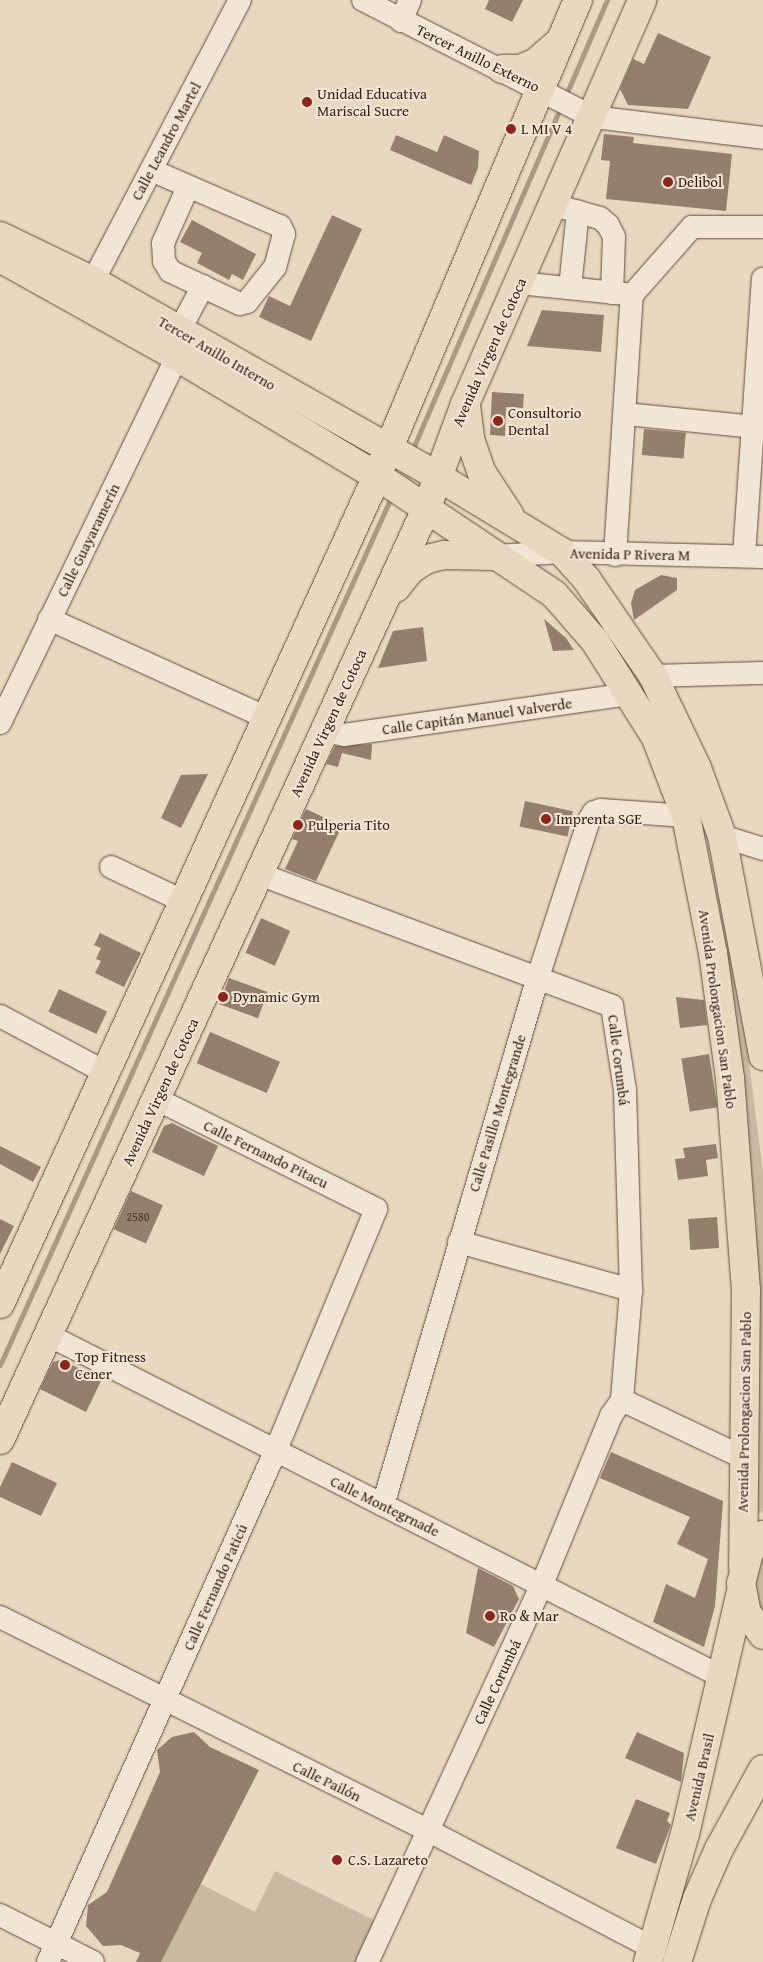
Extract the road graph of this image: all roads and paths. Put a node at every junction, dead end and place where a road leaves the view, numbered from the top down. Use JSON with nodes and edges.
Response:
{"nodes":[{"id":1,"x":240,"y":0,"type":"edge"},
{"id":2,"x":363,"y":0,"type":"edge"},
{"id":3,"x":410,"y":0,"type":"edge"},
{"id":4,"x":578,"y":0,"type":"edge"},
{"id":5,"x":642,"y":0,"type":"edge"},
{"id":6,"x":401,"y":20,"type":"junction"},
{"id":7,"x":562,"y":39,"type":"junction"},
{"id":8,"x":502,"y":69,"type":"junction"},
{"id":9,"x":547,"y":92,"type":"junction"},
{"id":10,"x":589,"y":114,"type":"junction"},
{"id":11,"x":529,"y":117,"type":"junction"},
{"id":12,"x":763,"y":138,"type":"edge"},
{"id":13,"x":151,"y":170,"type":"junction"},
{"id":14,"x":188,"y":187,"type":"junction"},
{"id":15,"x":566,"y":208,"type":"junction"},
{"id":16,"x":763,"y":227,"type":"edge"},
{"id":17,"x":0,"y":243,"type":"edge"},
{"id":18,"x":763,"y":279,"type":"edge"},
{"id":19,"x":93,"y":281,"type":"junction"},
{"id":20,"x":519,"y":283,"type":"junction"},
{"id":21,"x":203,"y":286,"type":"junction"},
{"id":22,"x":570,"y":288,"type":"junction"},
{"id":23,"x":622,"y":294,"type":"junction"},
{"id":24,"x":178,"y":344,"type":"junction"},
{"id":25,"x":760,"y":375,"type":"edge"},
{"id":26,"x":466,"y":404,"type":"junction"},
{"id":27,"x":626,"y":414,"type":"junction"},
{"id":28,"x":753,"y":427,"type":"junction"},
{"id":29,"x":391,"y":451,"type":"junction"},
{"id":30,"x":434,"y":475,"type":"junction"},
{"id":31,"x":380,"y":478,"type":"junction"},
{"id":32,"x":423,"y":504,"type":"junction"},
{"id":33,"x":522,"y":528,"type":"junction"},
{"id":34,"x":562,"y":552,"type":"junction"},
{"id":35,"x":615,"y":555,"type":"junction"},
{"id":36,"x":496,"y":556,"type":"junction"},
{"id":37,"x":754,"y":556,"type":"edge"},
{"id":38,"x":381,"y":606,"type":"junction"},
{"id":39,"x":49,"y":619,"type":"junction"},
{"id":40,"x":763,"y":673,"type":"edge"},
{"id":41,"x":653,"y":676,"type":"junction"},
{"id":42,"x":630,"y":694,"type":"junction"},
{"id":43,"x":267,"y":718,"type":"junction"},
{"id":44,"x":0,"y":723,"type":"edge"},
{"id":45,"x":324,"y":731,"type":"junction"},
{"id":46,"x":686,"y":816,"type":"junction"},
{"id":47,"x":722,"y":836,"type":"junction"},
{"id":48,"x":763,"y":849,"type":"edge"},
{"id":49,"x":111,"y":867,"type":"dead end"},
{"id":50,"x":259,"y":874,"type":"junction"},
{"id":51,"x":183,"y":901,"type":"junction"},
{"id":52,"x":737,"y":920,"type":"junction"},
{"id":53,"x":708,"y":926,"type":"junction"},
{"id":54,"x":742,"y":948,"type":"junction"},
{"id":55,"x":713,"y":953,"type":"junction"},
{"id":56,"x":537,"y":980,"type":"junction"},
{"id":57,"x":0,"y":1016,"type":"edge"},
{"id":58,"x":763,"y":1052,"type":"edge"},
{"id":59,"x":763,"y":1056,"type":"edge"},
{"id":60,"x":105,"y":1072,"type":"junction"},
{"id":61,"x":156,"y":1099,"type":"junction"},
{"id":62,"x":376,"y":1209,"type":"joint"},
{"id":63,"x":459,"y":1242,"type":"junction"},
{"id":64,"x":631,"y":1290,"type":"junction"},
{"id":65,"x":0,"y":1304,"type":"edge"},
{"id":66,"x":48,"y":1335,"type":"junction"},
{"id":67,"x":622,"y":1400,"type":"junction"},
{"id":68,"x":0,"y":1440,"type":"edge"},
{"id":69,"x":275,"y":1452,"type":"junction"},
{"id":70,"x":742,"y":1457,"type":"junction"},
{"id":71,"x":383,"y":1505,"type":"junction"},
{"id":72,"x":763,"y":1535,"type":"edge"},
{"id":73,"x":742,"y":1579,"type":"junction"},
{"id":74,"x":542,"y":1584,"type":"junction"},
{"id":75,"x":0,"y":1617,"type":"edge"},
{"id":76,"x":763,"y":1635,"type":"edge"},
{"id":77,"x":722,"y":1677,"type":"junction"},
{"id":78,"x":165,"y":1702,"type":"junction"},
{"id":79,"x":763,"y":1769,"type":"edge"},
{"id":80,"x":428,"y":1831,"type":"junction"},
{"id":81,"x":0,"y":1915,"type":"edge"},
{"id":82,"x":52,"y":1953,"type":"edge"},
{"id":83,"x":650,"y":1955,"type":"edge"},
{"id":84,"x":680,"y":1960,"type":"edge"},
{"id":85,"x":93,"y":1962,"type":"edge"},
{"id":86,"x":367,"y":1962,"type":"edge"}],
"edges":[{"from":1,"to":13,"type":"street","name":"Calle Leandro Martel"},
{"from":2,"to":6,"type":"street","name":"Tercer Anillo Externo"},
{"from":3,"to":6,"type":"street"},
{"from":4,"to":7,"type":"main road"},
{"from":5,"to":10,"type":"main road","name":"Avenida Virgen de Cotoca"},
{"from":6,"to":8,"type":"street","name":"Tercer Anillo Externo"},
{"from":7,"to":8,"type":"main road"},
{"from":7,"to":9,"type":"main road"},
{"from":8,"to":9,"type":"street","name":"Tercer Anillo Externo"},
{"from":8,"to":11,"type":"main road"},
{"from":9,"to":10,"type":"street","name":"Tercer Anillo Externo"},
{"from":9,"to":11,"type":"main road"},
{"from":10,"to":12,"type":"street"},
{"from":10,"to":15,"type":"main road","name":"Avenida Virgen de Cotoca"},
{"from":11,"to":29,"type":"main road"},
{"from":13,"to":14,"type":"street"},
{"from":13,"to":19,"type":"street","name":"Calle Leandro Martel"},
{"from":14,"to":21,"type":"street"},
{"from":14,"to":21,"type":"street"},
{"from":15,"to":20,"type":"main road","name":"Avenida Virgen de Cotoca"},
{"from":15,"to":22,"type":"street"},
{"from":15,"to":23,"type":"street"},
{"from":16,"to":23,"type":"street"},
{"from":17,"to":19,"type":"main road"},
{"from":17,"to":24,"type":"main road","name":"Tercer Anillo Interno"},
{"from":18,"to":25,"type":"street"},
{"from":19,"to":24,"type":"main road","name":"Tercer Anillo Interno"},
{"from":20,"to":22,"type":"street"},
{"from":20,"to":26,"type":"main road","name":"Avenida Virgen de Cotoca"},
{"from":21,"to":24,"type":"street","name":"Calle Guayaramerín"},
{"from":22,"to":23,"type":"street"},
{"from":23,"to":27,"type":"street"},
{"from":24,"to":29,"type":"main road"},
{"from":24,"to":31,"type":"main road","name":"Tercer Anillo Interno"},
{"from":24,"to":39,"type":"street","name":"Calle Guayaramerín"},
{"from":25,"to":28,"type":"street"},
{"from":26,"to":30,"type":"main road","name":"Avenida Virgen de Cotoca"},
{"from":26,"to":33,"type":"main road"},
{"from":27,"to":28,"type":"street"},
{"from":27,"to":35,"type":"street"},
{"from":28,"to":37,"type":"street"},
{"from":29,"to":30,"type":"main road"},
{"from":29,"to":31,"type":"main road"},
{"from":30,"to":32,"type":"main road","name":"Avenida Virgen de Cotoca"},
{"from":30,"to":33,"type":"main road","name":"Avenida Prolongacion San Pablo"},
{"from":31,"to":32,"type":"main road","name":"Tercer Anillo Interno"},
{"from":31,"to":43,"type":"main road"},
{"from":32,"to":36,"type":"main road","name":"Avenida Prolongacion San Pablo"},
{"from":32,"to":38,"type":"main road","name":"Avenida Virgen de Cotoca"},
{"from":33,"to":34,"type":"main road","name":"Avenida Prolongacion San Pablo"},
{"from":34,"to":35,"type":"street","name":"Avenida P Rivera M"},
{"from":34,"to":36,"type":"street","name":"Avenida P Rivera M"},
{"from":34,"to":41,"type":"main road","name":"Avenida Prolongacion San Pablo"},
{"from":35,"to":37,"type":"street","name":"Avenida P Rivera M"},
{"from":36,"to":38,"type":"main road"},
{"from":36,"to":42,"type":"main road","name":"Avenida Prolongacion San Pablo"},
{"from":38,"to":45,"type":"main road","name":"Avenida Virgen de Cotoca"},
{"from":39,"to":43,"type":"street"},
{"from":39,"to":44,"type":"street","name":"Calle Guayaramerín"},
{"from":40,"to":41,"type":"street"},
{"from":41,"to":47,"type":"main road","name":"Avenida Prolongacion San Pablo"},
{"from":42,"to":45,"type":"street","name":"Calle Capitán Manuel Valverde"},
{"from":42,"to":46,"type":"main road","name":"Avenida Prolongacion San Pablo"},
{"from":43,"to":51,"type":"main road"},
{"from":45,"to":50,"type":"main road","name":"Avenida Virgen de Cotoca"},
{"from":46,"to":53,"type":"main road","name":"Avenida Prolongacion San Pablo"},
{"from":46,"to":56,"type":"street","name":"Calle Pasillo Montegrande"},
{"from":47,"to":48,"type":"street"},
{"from":47,"to":52,"type":"main road","name":"Avenida Prolongacion San Pablo"},
{"from":49,"to":51,"type":"street"},
{"from":50,"to":56,"type":"street","name":"Calle Corumbá"},
{"from":50,"to":61,"type":"main road","name":"Avenida Virgen de Cotoca"},
{"from":51,"to":60,"type":"main road"},
{"from":52,"to":53,"type":"main road"},
{"from":52,"to":54,"type":"main road","name":"Avenida Prolongacion San Pablo"},
{"from":53,"to":55,"type":"main road","name":"Avenida Prolongacion San Pablo"},
{"from":54,"to":55,"type":"main road"},
{"from":54,"to":58,"type":"main road","name":"Avenida Prolongacion San Pablo"},
{"from":55,"to":70,"type":"main road","name":"Avenida Prolongacion San Pablo"},
{"from":56,"to":63,"type":"street","name":"Calle Pasillo Montegrande"},
{"from":56,"to":64,"type":"street","name":"Calle Corumbá"},
{"from":57,"to":60,"type":"street"},
{"from":58,"to":59,"type":"main road","name":"Avenida Prolongacion San Pablo"},
{"from":60,"to":65,"type":"main road"},
{"from":61,"to":62,"type":"street","name":"Calle Fernando Pitacu"},
{"from":61,"to":66,"type":"main road","name":"Avenida Virgen de Cotoca"},
{"from":62,"to":69,"type":"street","name":"Calle Fernando Paticú"},
{"from":63,"to":64,"type":"street"},
{"from":63,"to":71,"type":"street","name":"Calle Pasillo Montegrande"},
{"from":64,"to":67,"type":"street","name":"Calle Corumbá"},
{"from":66,"to":68,"type":"main road","name":"Avenida Virgen de Cotoca"},
{"from":66,"to":69,"type":"street","name":"Calle Montegrnade"},
{"from":67,"to":70,"type":"street"},
{"from":67,"to":74,"type":"street","name":"Calle Corumbá"},
{"from":69,"to":71,"type":"street","name":"Calle Montegrnade"},
{"from":69,"to":78,"type":"street","name":"Calle Fernando Paticú"},
{"from":70,"to":73,"type":"main road","name":"Avenida Prolongacion San Pablo"},
{"from":71,"to":74,"type":"street","name":"Calle Montegrnade"},
{"from":72,"to":73,"type":"main road"},
{"from":73,"to":76,"type":"main road"},
{"from":73,"to":77,"type":"main road","name":"Avenida Brasil"},
{"from":74,"to":77,"type":"street","name":"Calle Montegrnade"},
{"from":74,"to":80,"type":"street","name":"Calle Corumbá"},
{"from":75,"to":78,"type":"street","name":"Calle Pailón"},
{"from":77,"to":83,"type":"main road","name":"Avenida Brasil"},
{"from":78,"to":80,"type":"street","name":"Calle Pailón"},
{"from":78,"to":82,"type":"street","name":"Calle Fernando Paticú"},
{"from":79,"to":84,"type":"main road"},
{"from":80,"to":83,"type":"street","name":"Calle Pailón"},
{"from":80,"to":86,"type":"street","name":"Calle Corumbá"},
{"from":81,"to":82,"type":"street"},
{"from":82,"to":85,"type":"street"}]}
